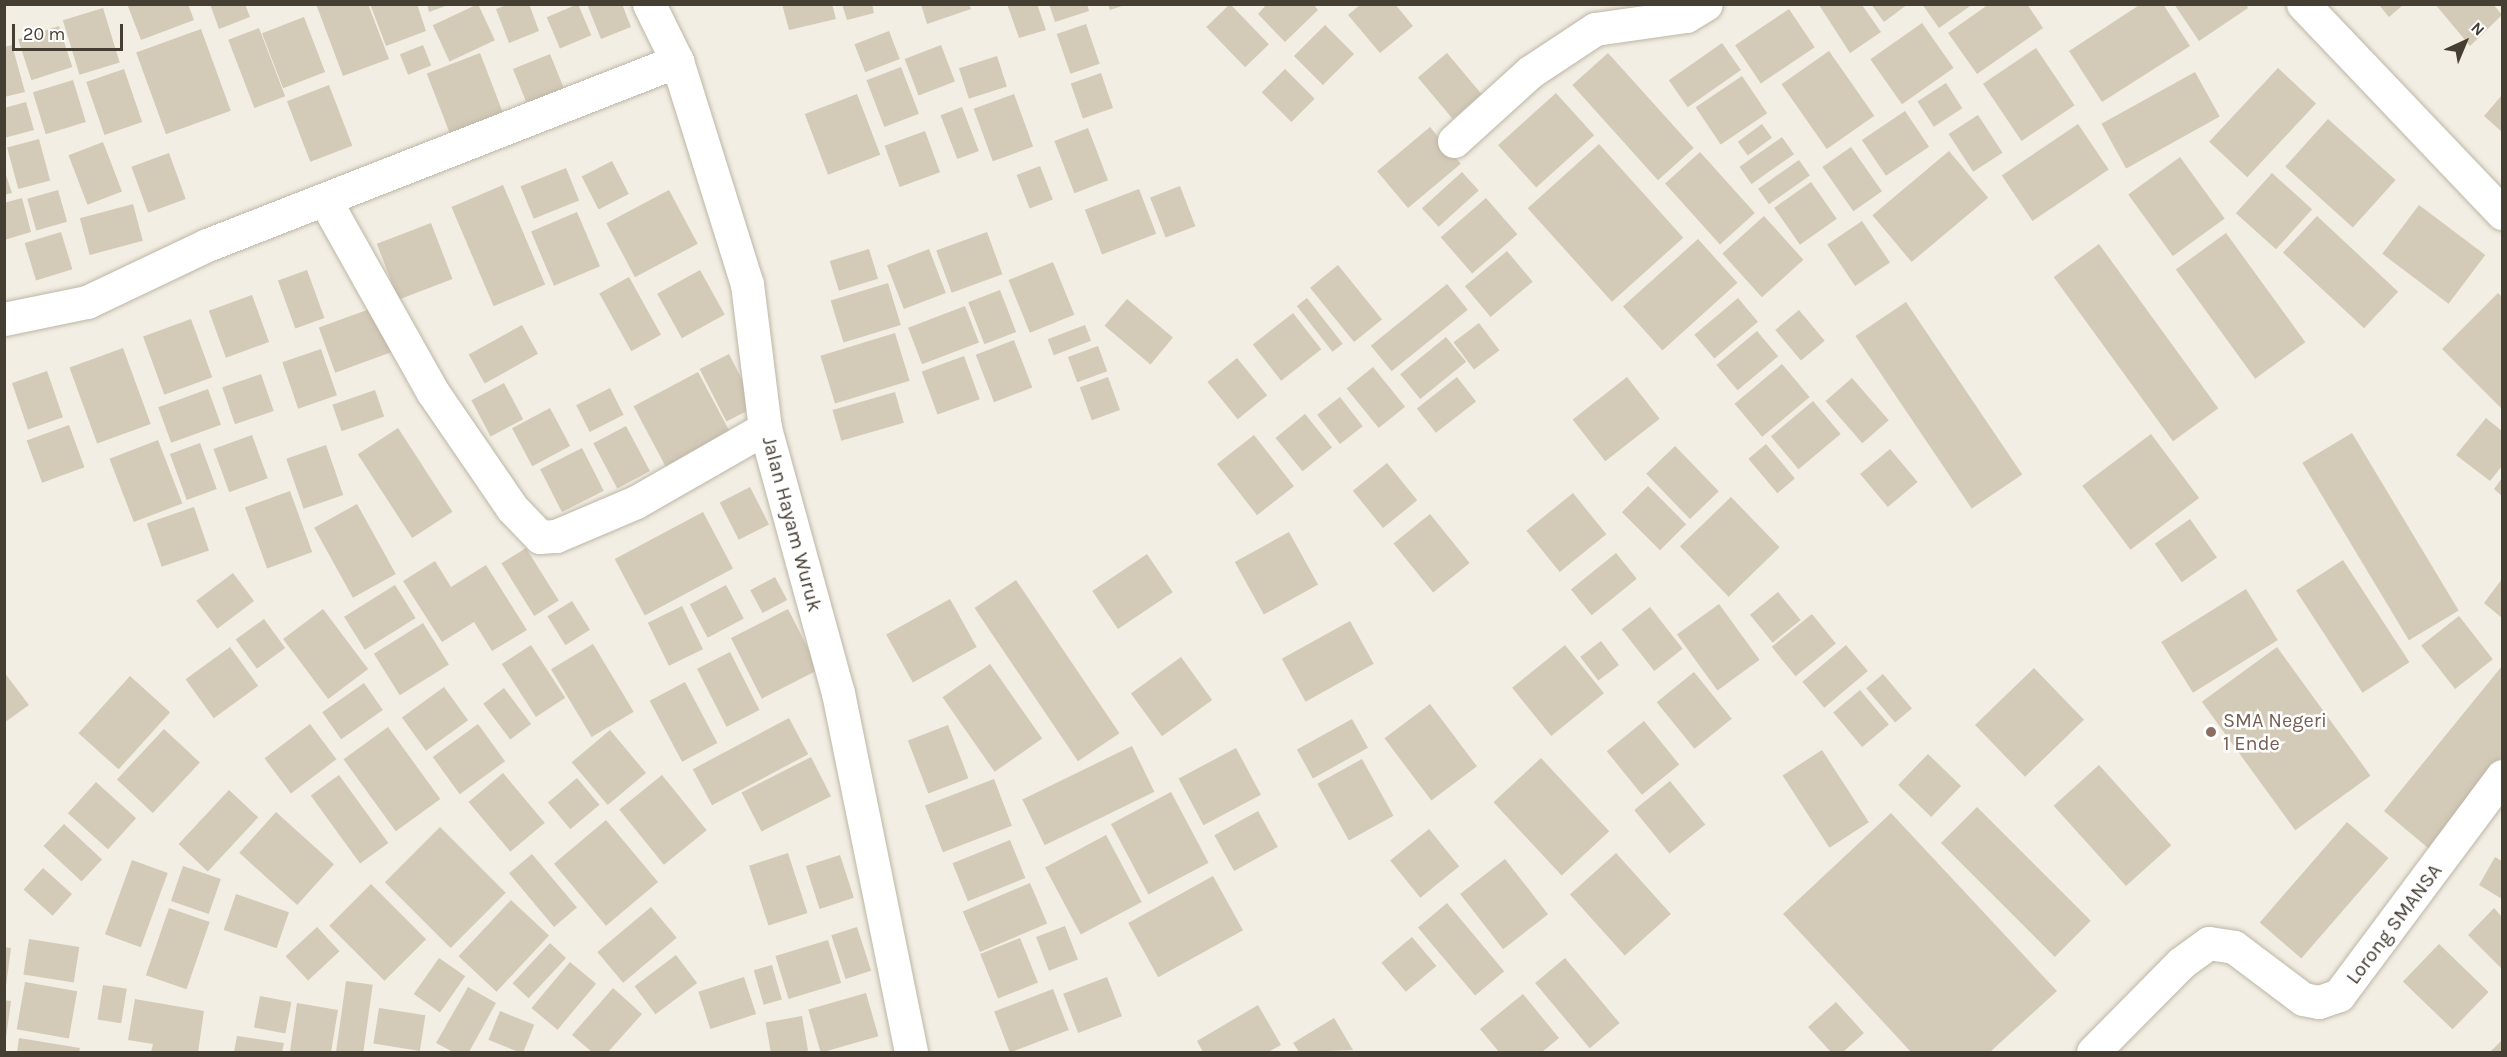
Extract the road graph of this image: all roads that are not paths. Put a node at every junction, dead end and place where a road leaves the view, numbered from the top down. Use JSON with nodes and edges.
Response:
{"nodes":[{"id":1,"x":649,"y":4,"type":"edge"},
{"id":2,"x":1706,"y":4,"type":"edge"},
{"id":3,"x":2303,"y":4,"type":"edge"},
{"id":4,"x":677,"y":61,"type":"junction"},
{"id":5,"x":1454,"y":141,"type":"dead end"},
{"id":6,"x":326,"y":202,"type":"junction"},
{"id":7,"x":2502,"y":213,"type":"edge"},
{"id":8,"x":4,"y":319,"type":"edge"},
{"id":9,"x":765,"y":428,"type":"junction"},
{"id":10,"x":2502,"y":776,"type":"edge"},
{"id":11,"x":911,"y":1053,"type":"edge"},
{"id":12,"x":2093,"y":1053,"type":"edge"}],
"edges":[{"from":1,"to":4,"type":"street","name":"Jalan Hayam Wuruk"},
{"from":2,"to":5,"type":"street"},
{"from":3,"to":7,"type":"street"},
{"from":4,"to":6,"type":"street"},
{"from":4,"to":9,"type":"street","name":"Jalan Hayam Wuruk"},
{"from":6,"to":8,"type":"street"},
{"from":6,"to":9,"type":"street"},
{"from":9,"to":11,"type":"street","name":"Jalan Hayam Wuruk"},
{"from":10,"to":12,"type":"street","name":"Lorong SMANSA"}]}
